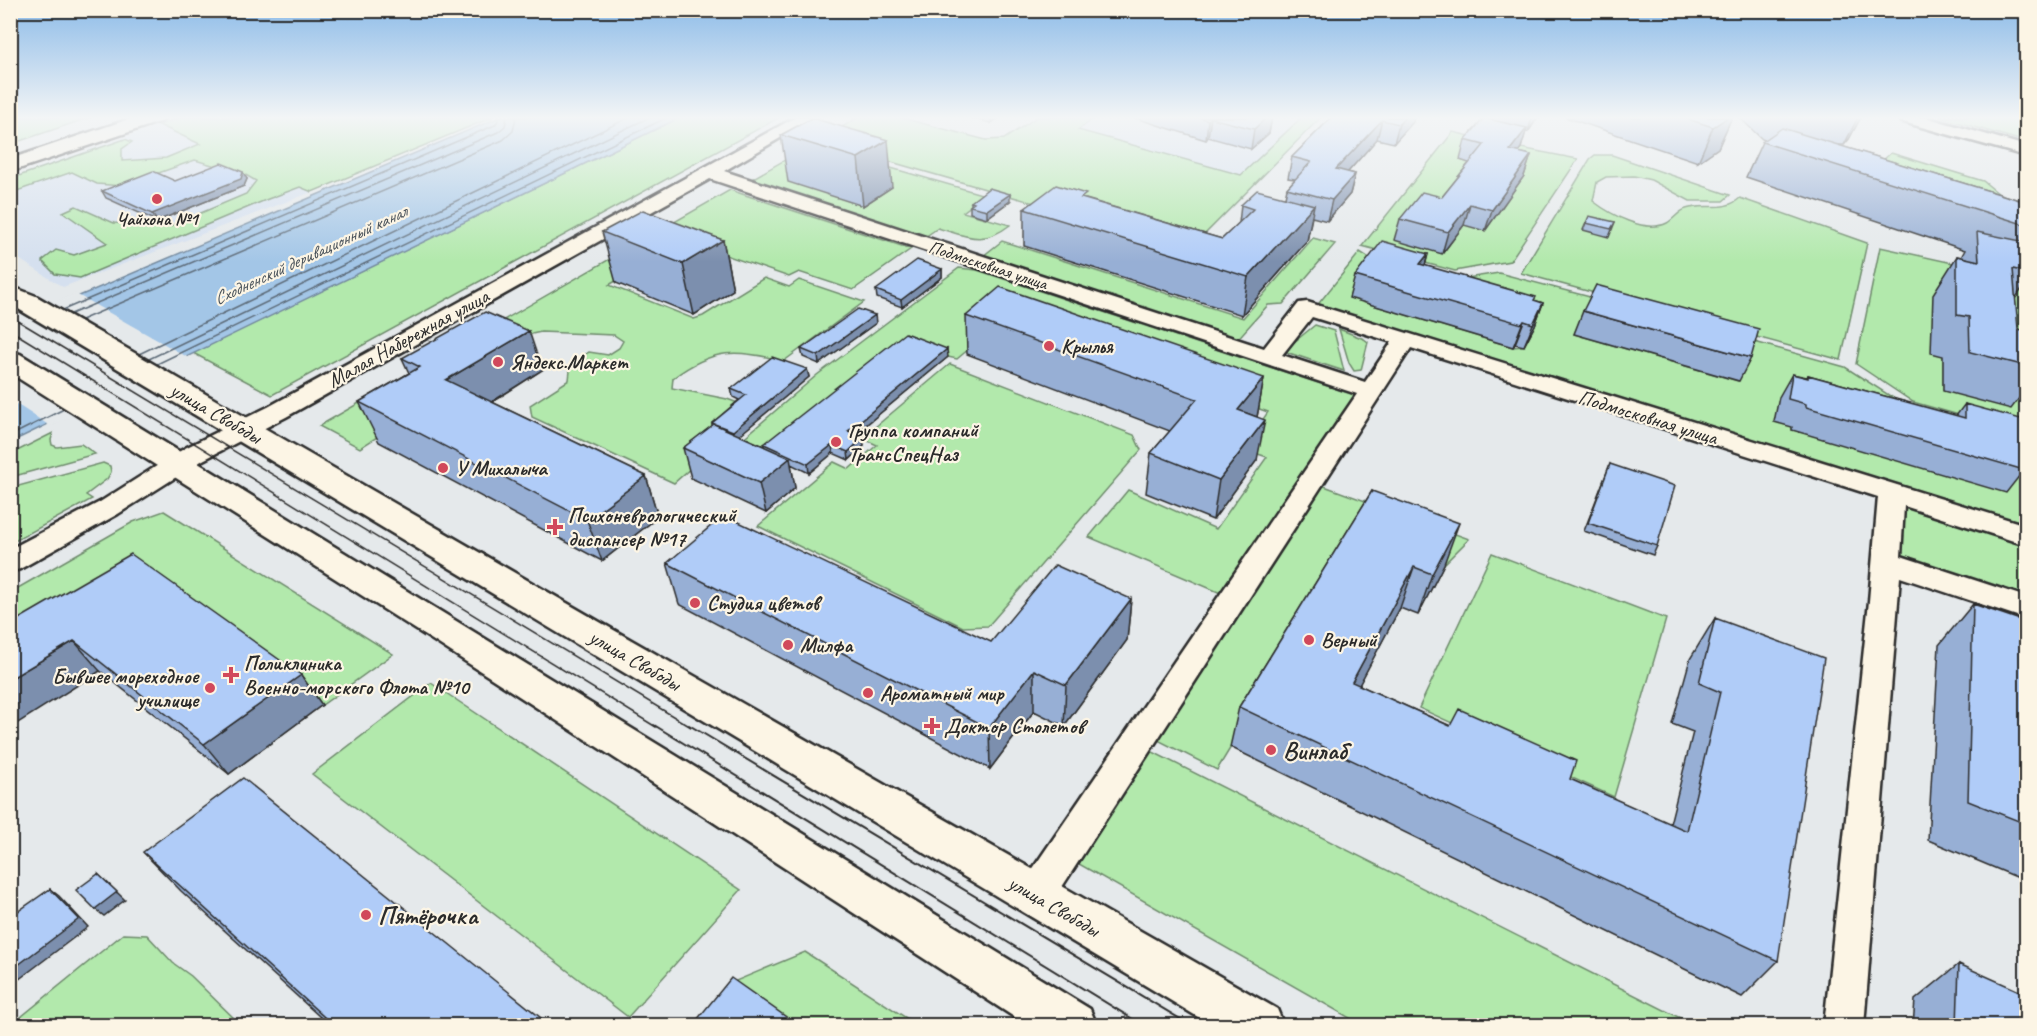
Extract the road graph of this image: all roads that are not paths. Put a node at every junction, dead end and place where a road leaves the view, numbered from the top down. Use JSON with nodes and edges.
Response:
{"nodes":[{"id":1,"x":720,"y":165,"type":"edge"},
{"id":2,"x":708,"y":172,"type":"junction"},
{"id":3,"x":19,"y":298,"type":"edge"},
{"id":4,"x":1405,"y":340,"type":"junction"},
{"id":5,"x":1268,"y":358,"type":"junction"},
{"id":6,"x":10,"y":360,"type":"edge"},
{"id":7,"x":1370,"y":391,"type":"junction"},
{"id":8,"x":244,"y":429,"type":"junction"},
{"id":9,"x":178,"y":464,"type":"junction"},
{"id":10,"x":1891,"y":494,"type":"junction"},
{"id":11,"x":2026,"y":535,"type":"edge"},
{"id":12,"x":10,"y":562,"type":"edge"},
{"id":13,"x":1887,"y":562,"type":"junction"},
{"id":14,"x":2026,"y":608,"type":"edge"},
{"id":15,"x":1036,"y":895,"type":"junction"},
{"id":16,"x":1072,"y":1026,"type":"edge"},
{"id":17,"x":1260,"y":1026,"type":"edge"},
{"id":18,"x":1844,"y":1026,"type":"edge"}],
"edges":[{"from":1,"to":2,"type":"street","name":"Малая Набережная улица"},
{"from":2,"to":5,"type":"street","name":"Подмосковная улица"},
{"from":2,"to":8,"type":"street","name":"Малая Набережная улица"},
{"from":3,"to":8,"type":"main road","name":"улица Свободы"},
{"from":4,"to":5,"type":"street","name":"Подмосковная улица"},
{"from":4,"to":7,"type":"street"},
{"from":4,"to":10,"type":"street","name":"Подмосковная улица"},
{"from":5,"to":7,"type":"street","name":"Подмосковная улица"},
{"from":6,"to":9,"type":"main road"},
{"from":7,"to":15,"type":"street"},
{"from":8,"to":9,"type":"street","name":"Малая Набережная улица"},
{"from":8,"to":15,"type":"main road","name":"улица Свободы"},
{"from":9,"to":12,"type":"street","name":"Малая Набережная улица"},
{"from":9,"to":16,"type":"main road"},
{"from":10,"to":11,"type":"street","name":"Подмосковная улица"},
{"from":10,"to":13,"type":"street"},
{"from":13,"to":14,"type":"street"},
{"from":13,"to":18,"type":"street"},
{"from":15,"to":17,"type":"main road","name":"улица Свободы"}]}
